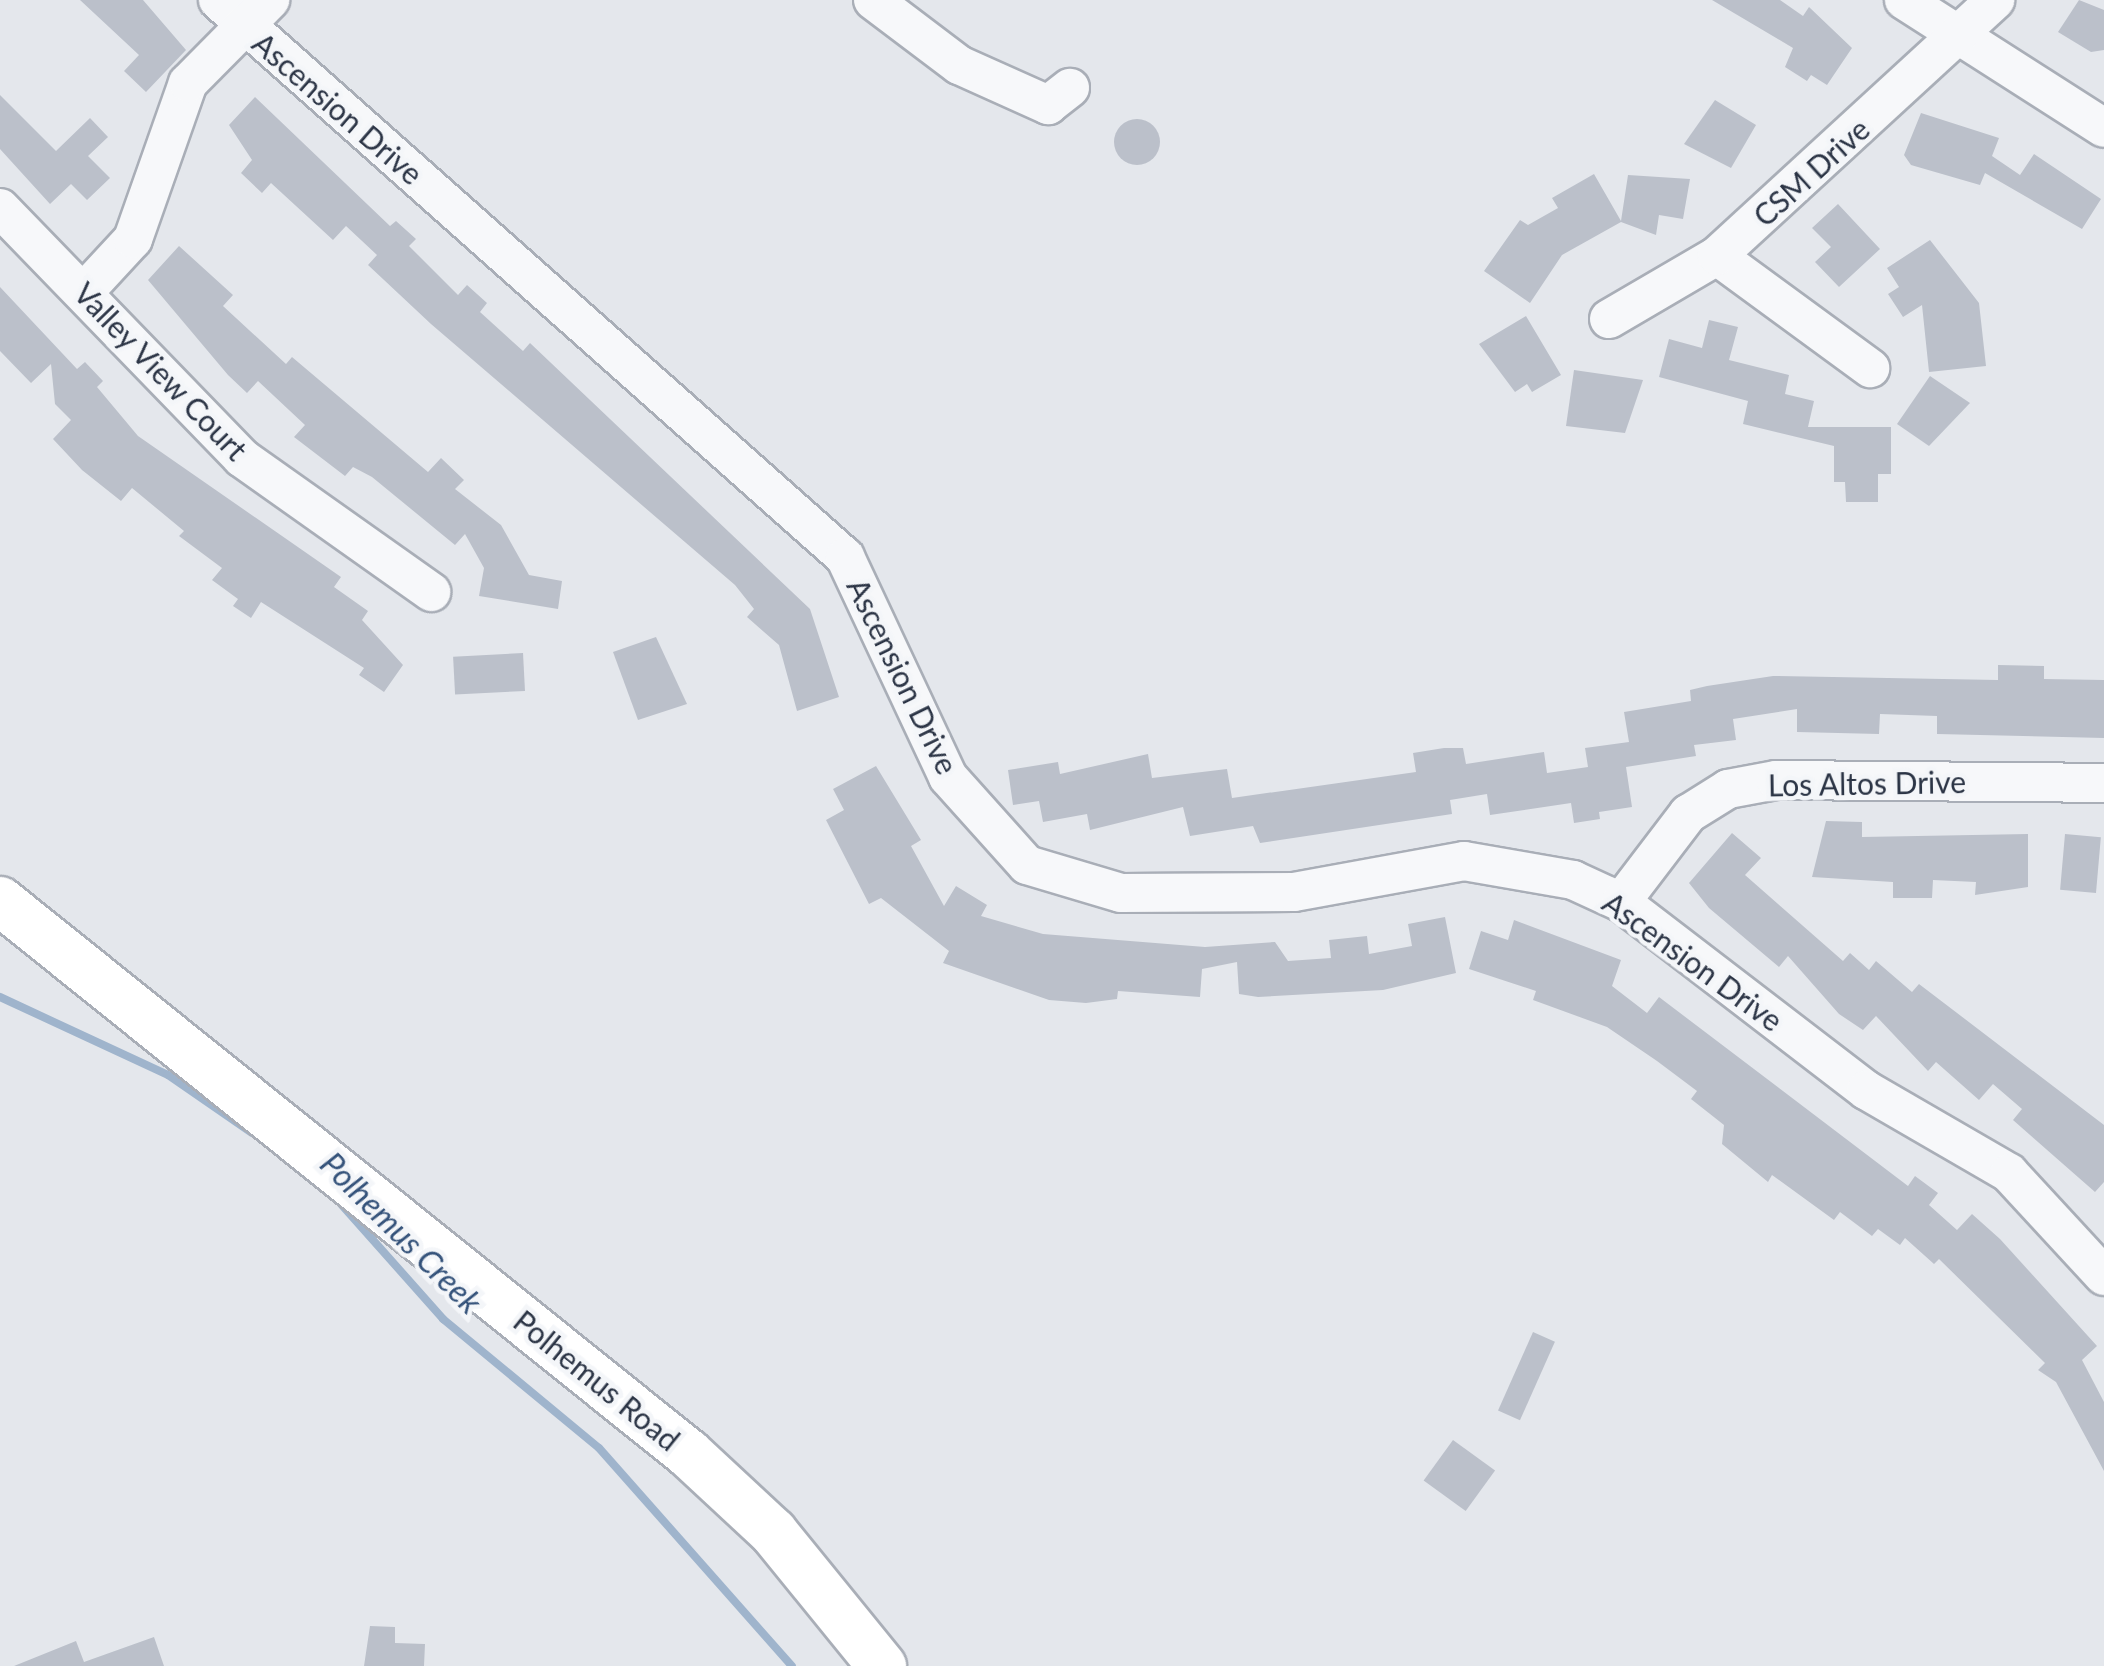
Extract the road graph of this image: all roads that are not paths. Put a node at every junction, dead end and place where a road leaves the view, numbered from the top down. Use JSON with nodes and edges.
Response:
{"nodes":[{"id":1,"x":873,"y":0,"type":"edge"},
{"id":2,"x":1904,"y":0,"type":"edge"},
{"id":3,"x":1995,"y":0,"type":"edge"},
{"id":4,"x":243,"y":8,"type":"edge"},
{"id":5,"x":1961,"y":36,"type":"junction"},
{"id":6,"x":1070,"y":88,"type":"dead end"},
{"id":7,"x":2104,"y":128,"type":"edge"},
{"id":8,"x":0,"y":208,"type":"edge"},
{"id":9,"x":1717,"y":256,"type":"junction"},
{"id":10,"x":84,"y":292,"type":"junction"},
{"id":11,"x":1609,"y":319,"type":"dead end"},
{"id":12,"x":1870,"y":368,"type":"dead end"},
{"id":13,"x":431,"y":592,"type":"dead end"},
{"id":14,"x":2104,"y":784,"type":"edge"},
{"id":15,"x":0,"y":902,"type":"edge"},
{"id":16,"x":1621,"y":902,"type":"junction"},
{"id":17,"x":2104,"y":1276,"type":"edge"},
{"id":18,"x":882,"y":1666,"type":"edge"}],
"edges":[{"from":1,"to":6,"type":"street"},
{"from":2,"to":5,"type":"street"},
{"from":3,"to":5,"type":"street","name":"CSM Drive"},
{"from":4,"to":10,"type":"street"},
{"from":4,"to":16,"type":"street","name":"Ascension Drive"},
{"from":5,"to":7,"type":"street"},
{"from":5,"to":9,"type":"street","name":"CSM Drive"},
{"from":8,"to":10,"type":"street","name":"Valley View Court"},
{"from":9,"to":11,"type":"street","name":"CSM Drive"},
{"from":9,"to":12,"type":"street"},
{"from":10,"to":13,"type":"street","name":"Valley View Court"},
{"from":14,"to":16,"type":"street","name":"Los Altos Drive"},
{"from":15,"to":18,"type":"main road","name":"Polhemus Road"},
{"from":16,"to":17,"type":"street","name":"Ascension Drive"}]}
